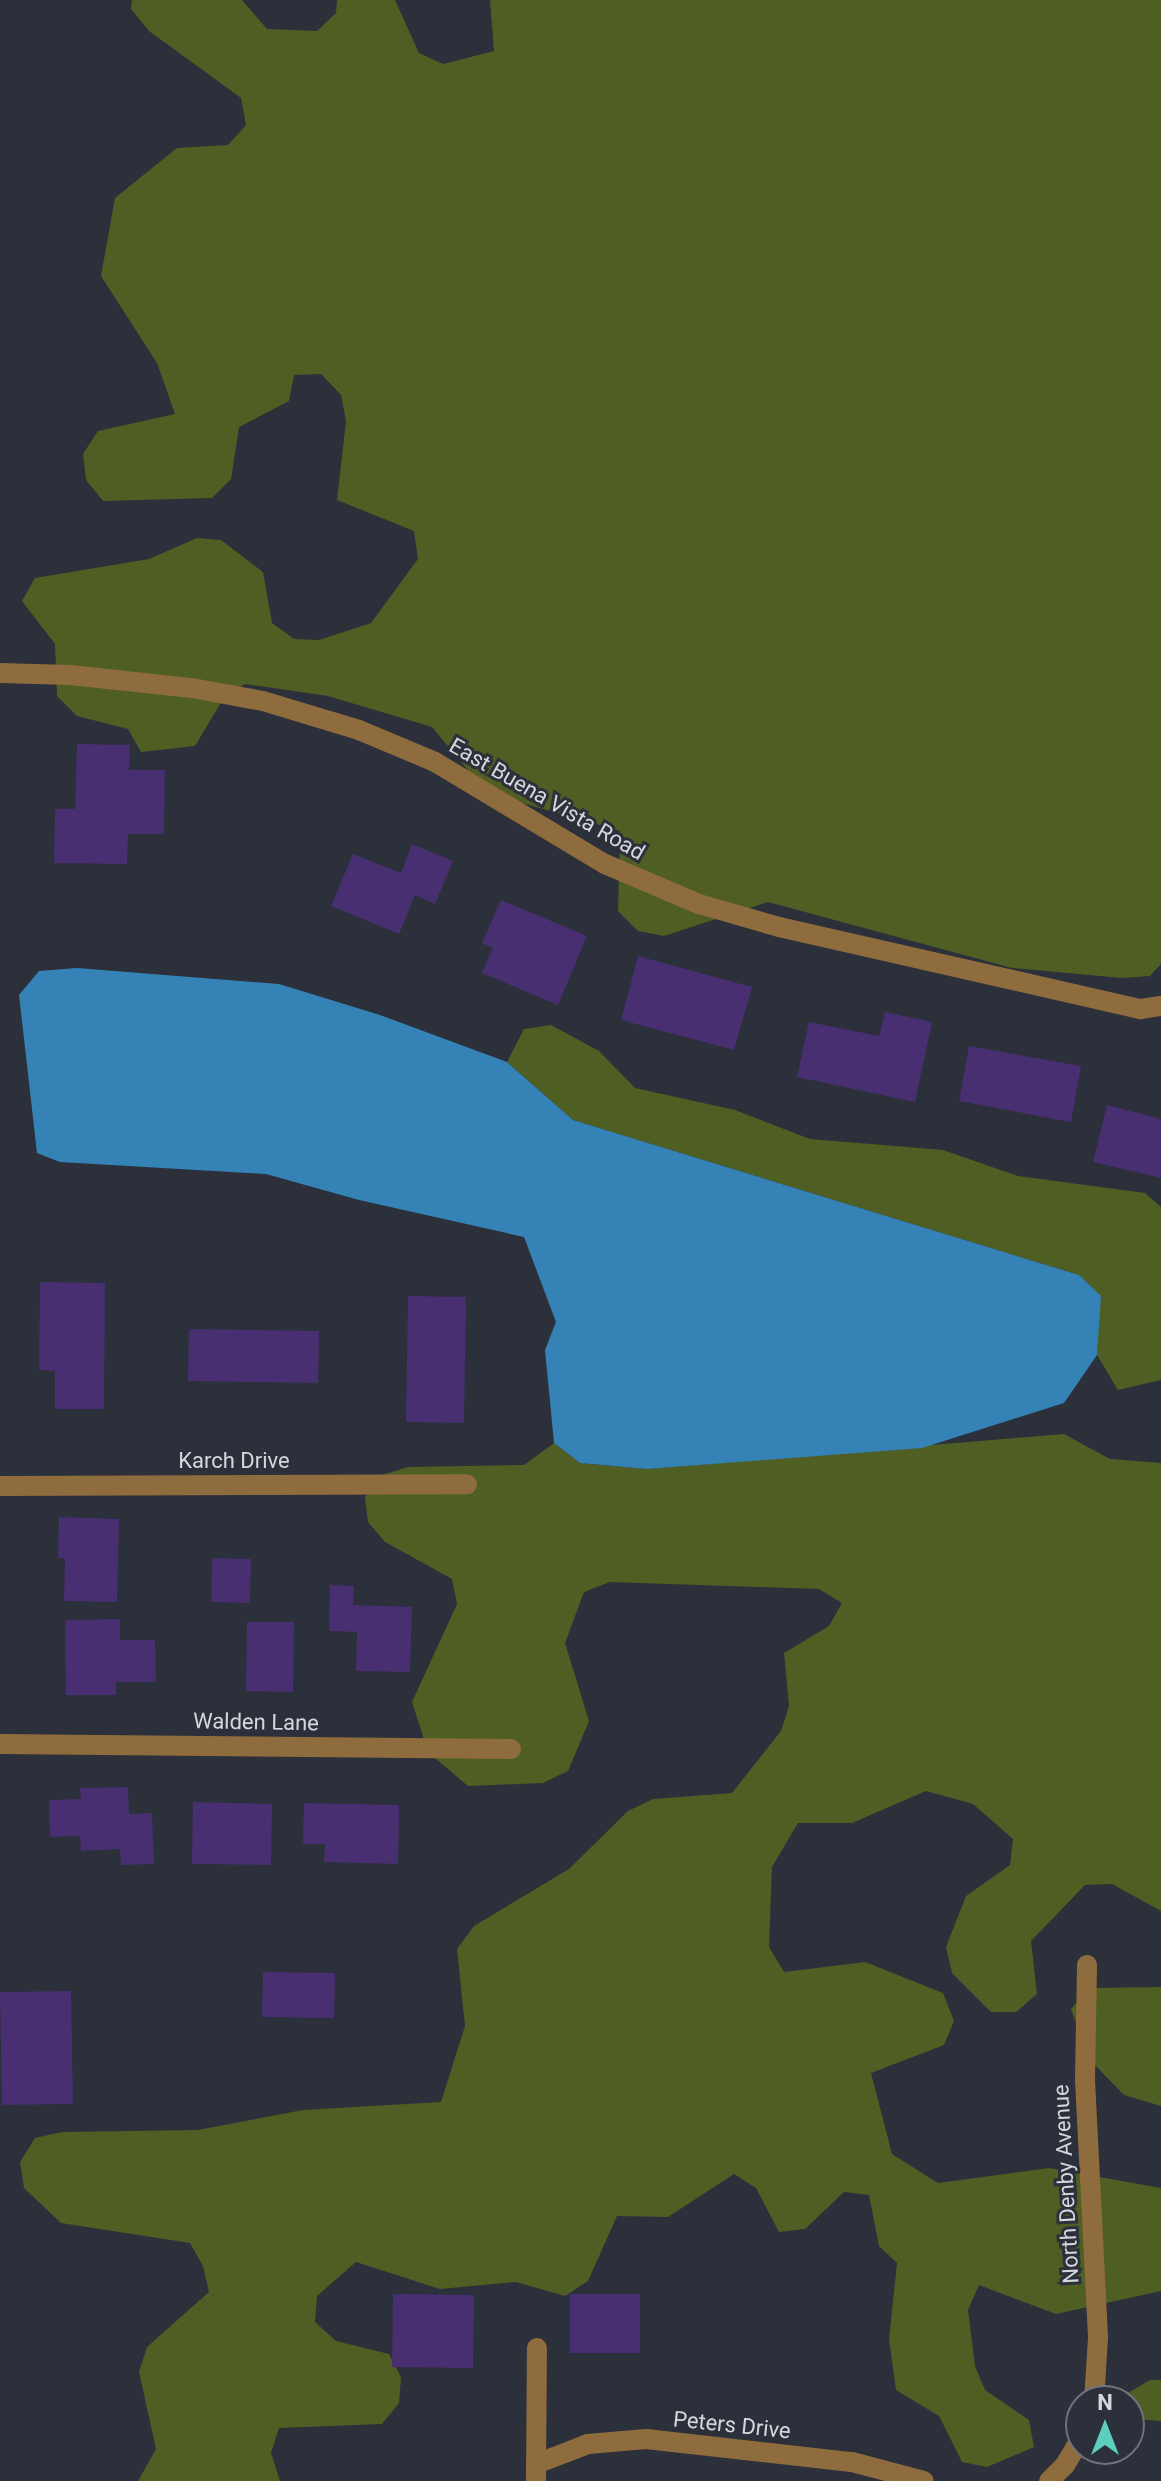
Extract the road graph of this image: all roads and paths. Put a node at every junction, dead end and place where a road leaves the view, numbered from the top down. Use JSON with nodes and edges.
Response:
{"nodes":[{"id":1,"x":0,"y":673,"type":"edge"},
{"id":2,"x":1161,"y":1006,"type":"edge"},
{"id":3,"x":467,"y":1484,"type":"dead end"},
{"id":4,"x":0,"y":1486,"type":"edge"},
{"id":5,"x":0,"y":1744,"type":"edge"},
{"id":6,"x":511,"y":1749,"type":"dead end"},
{"id":7,"x":1087,"y":1965,"type":"dead end"},
{"id":8,"x":537,"y":2348,"type":"dead end"},
{"id":9,"x":1095,"y":2385,"type":"edge"},
{"id":10,"x":1065,"y":2462,"type":"edge"},
{"id":11,"x":536,"y":2473,"type":"edge"},
{"id":12,"x":924,"y":2481,"type":"edge"},
{"id":13,"x":1049,"y":2481,"type":"edge"}],
"edges":[{"from":1,"to":2,"type":"street","name":"East Buena Vista Road"},
{"from":3,"to":4,"type":"street","name":"Karch Drive"},
{"from":5,"to":6,"type":"street","name":"Walden Lane"},
{"from":7,"to":9,"type":"street","name":"North Denby Avenue"},
{"from":8,"to":11,"type":"street"},
{"from":10,"to":13,"type":"street"},
{"from":11,"to":12,"type":"street","name":"Peters Drive"}]}
